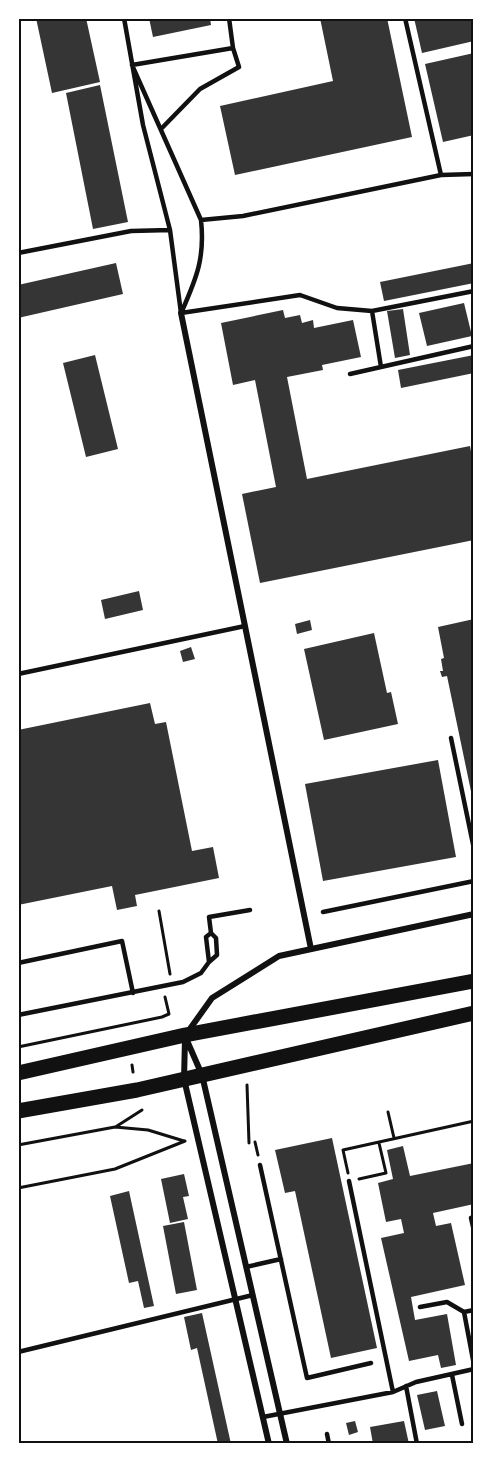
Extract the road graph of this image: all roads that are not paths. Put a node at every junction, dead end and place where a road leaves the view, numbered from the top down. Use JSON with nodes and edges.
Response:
{"nodes":[{"id":1,"x":124,"y":18,"type":"edge"},
{"id":2,"x":229,"y":18,"type":"edge"},
{"id":3,"x":405,"y":18,"type":"edge"},
{"id":4,"x":233,"y":48,"type":"junction"},
{"id":5,"x":132,"y":65,"type":"junction"},
{"id":6,"x":161,"y":129,"type":"junction"},
{"id":7,"x":474,"y":174,"type":"edge"},
{"id":8,"x":441,"y":175,"type":"junction"},
{"id":9,"x":201,"y":220,"type":"junction"},
{"id":10,"x":170,"y":230,"type":"junction"},
{"id":11,"x":18,"y":253,"type":"edge"},
{"id":12,"x":474,"y":291,"type":"edge"},
{"id":13,"x":372,"y":311,"type":"junction"},
{"id":14,"x":181,"y":314,"type":"junction"},
{"id":15,"x":474,"y":346,"type":"edge"},
{"id":16,"x":381,"y":367,"type":"junction"},
{"id":17,"x":350,"y":374,"type":"dead end"},
{"id":18,"x":245,"y":626,"type":"junction"},
{"id":19,"x":18,"y":674,"type":"edge"},
{"id":20,"x":451,"y":738,"type":"dead end"},
{"id":21,"x":474,"y":849,"type":"edge"},
{"id":22,"x":474,"y":881,"type":"edge"},
{"id":23,"x":250,"y":910,"type":"dead end"},
{"id":24,"x":323,"y":912,"type":"dead end"},
{"id":25,"x":474,"y":914,"type":"edge"},
{"id":26,"x":211,"y":933,"type":"junction"},
{"id":27,"x":311,"y":948,"type":"junction"},
{"id":28,"x":209,"y":962,"type":"junction"},
{"id":29,"x":18,"y":963,"type":"edge"},
{"id":30,"x":474,"y":981,"type":"edge"},
{"id":31,"x":133,"y":993,"type":"junction"},
{"id":32,"x":474,"y":1013,"type":"edge"},
{"id":33,"x":18,"y":1015,"type":"edge"},
{"id":34,"x":185,"y":1035,"type":"junction"},
{"id":35,"x":18,"y":1072,"type":"edge"},
{"id":36,"x":202,"y":1075,"type":"junction"},
{"id":37,"x":184,"y":1079,"type":"junction"},
{"id":38,"x":18,"y":1112,"type":"edge"},
{"id":39,"x":260,"y":1165,"type":"dead end"},
{"id":40,"x":349,"y":1181,"type":"road end"},
{"id":41,"x":474,"y":1217,"type":"edge"},
{"id":42,"x":474,"y":1231,"type":"edge"},
{"id":43,"x":281,"y":1259,"type":"junction"},
{"id":44,"x":246,"y":1267,"type":"junction"},
{"id":45,"x":253,"y":1295,"type":"junction"},
{"id":46,"x":235,"y":1299,"type":"junction"},
{"id":47,"x":420,"y":1307,"type":"dead end"},
{"id":48,"x":474,"y":1310,"type":"edge"},
{"id":49,"x":464,"y":1312,"type":"junction"},
{"id":50,"x":18,"y":1352,"type":"edge"},
{"id":51,"x":371,"y":1364,"type":"dead end"},
{"id":52,"x":474,"y":1367,"type":"edge"},
{"id":53,"x":453,"y":1375,"type":"junction"},
{"id":54,"x":406,"y":1386,"type":"junction"},
{"id":55,"x":393,"y":1392,"type":"junction"},
{"id":56,"x":280,"y":1413,"type":"junction"},
{"id":57,"x":263,"y":1417,"type":"junction"},
{"id":58,"x":462,"y":1424,"type":"dead end"},
{"id":59,"x":327,"y":1434,"type":"dead end"},
{"id":60,"x":269,"y":1444,"type":"edge"},
{"id":61,"x":287,"y":1444,"type":"edge"},
{"id":62,"x":329,"y":1444,"type":"edge"},
{"id":63,"x":417,"y":1444,"type":"edge"}],
"edges":[{"from":1,"to":5,"type":"lane"},
{"from":2,"to":4,"type":"lane"},
{"from":3,"to":8,"type":"lane"},
{"from":4,"to":5,"type":"lane"},
{"from":4,"to":6,"type":"lane"},
{"from":5,"to":6,"type":"lane"},
{"from":5,"to":10,"type":"lane"},
{"from":6,"to":9,"type":"lane"},
{"from":7,"to":8,"type":"lane"},
{"from":8,"to":9,"type":"lane"},
{"from":9,"to":14,"type":"lane"},
{"from":10,"to":11,"type":"lane"},
{"from":10,"to":14,"type":"lane"},
{"from":12,"to":13,"type":"lane"},
{"from":13,"to":14,"type":"lane"},
{"from":13,"to":16,"type":"lane"},
{"from":14,"to":18,"type":"street"},
{"from":15,"to":16,"type":"lane"},
{"from":16,"to":17,"type":"lane"},
{"from":18,"to":19,"type":"lane"},
{"from":18,"to":27,"type":"street"},
{"from":20,"to":21,"type":"lane"},
{"from":22,"to":24,"type":"lane"},
{"from":23,"to":26,"type":"lane"},
{"from":25,"to":27,"type":"street"},
{"from":26,"to":28,"type":"lane"},
{"from":26,"to":28,"type":"lane"},
{"from":27,"to":34,"type":"street"},
{"from":28,"to":31,"type":"lane"},
{"from":29,"to":31,"type":"lane"},
{"from":30,"to":34,"type":"main road"},
{"from":31,"to":33,"type":"lane"},
{"from":32,"to":36,"type":"main road"},
{"from":34,"to":35,"type":"main road"},
{"from":34,"to":36,"type":"street"},
{"from":34,"to":37,"type":"street"},
{"from":36,"to":37,"type":"main road"},
{"from":36,"to":44,"type":"street"},
{"from":37,"to":38,"type":"main road"},
{"from":37,"to":46,"type":"street"},
{"from":39,"to":43,"type":"lane"},
{"from":40,"to":55,"type":"lane"},
{"from":41,"to":42,"type":"lane"},
{"from":43,"to":44,"type":"lane"},
{"from":43,"to":51,"type":"lane"},
{"from":44,"to":45,"type":"street"},
{"from":45,"to":46,"type":"lane"},
{"from":45,"to":56,"type":"street"},
{"from":46,"to":50,"type":"lane"},
{"from":46,"to":57,"type":"street"},
{"from":47,"to":49,"type":"lane"},
{"from":48,"to":49,"type":"lane"},
{"from":49,"to":52,"type":"lane"},
{"from":52,"to":53,"type":"lane"},
{"from":53,"to":54,"type":"lane"},
{"from":53,"to":58,"type":"lane"},
{"from":54,"to":55,"type":"lane"},
{"from":54,"to":63,"type":"lane"},
{"from":55,"to":56,"type":"lane"},
{"from":56,"to":57,"type":"lane"},
{"from":56,"to":61,"type":"street"},
{"from":57,"to":60,"type":"street"},
{"from":59,"to":62,"type":"lane"}]}
